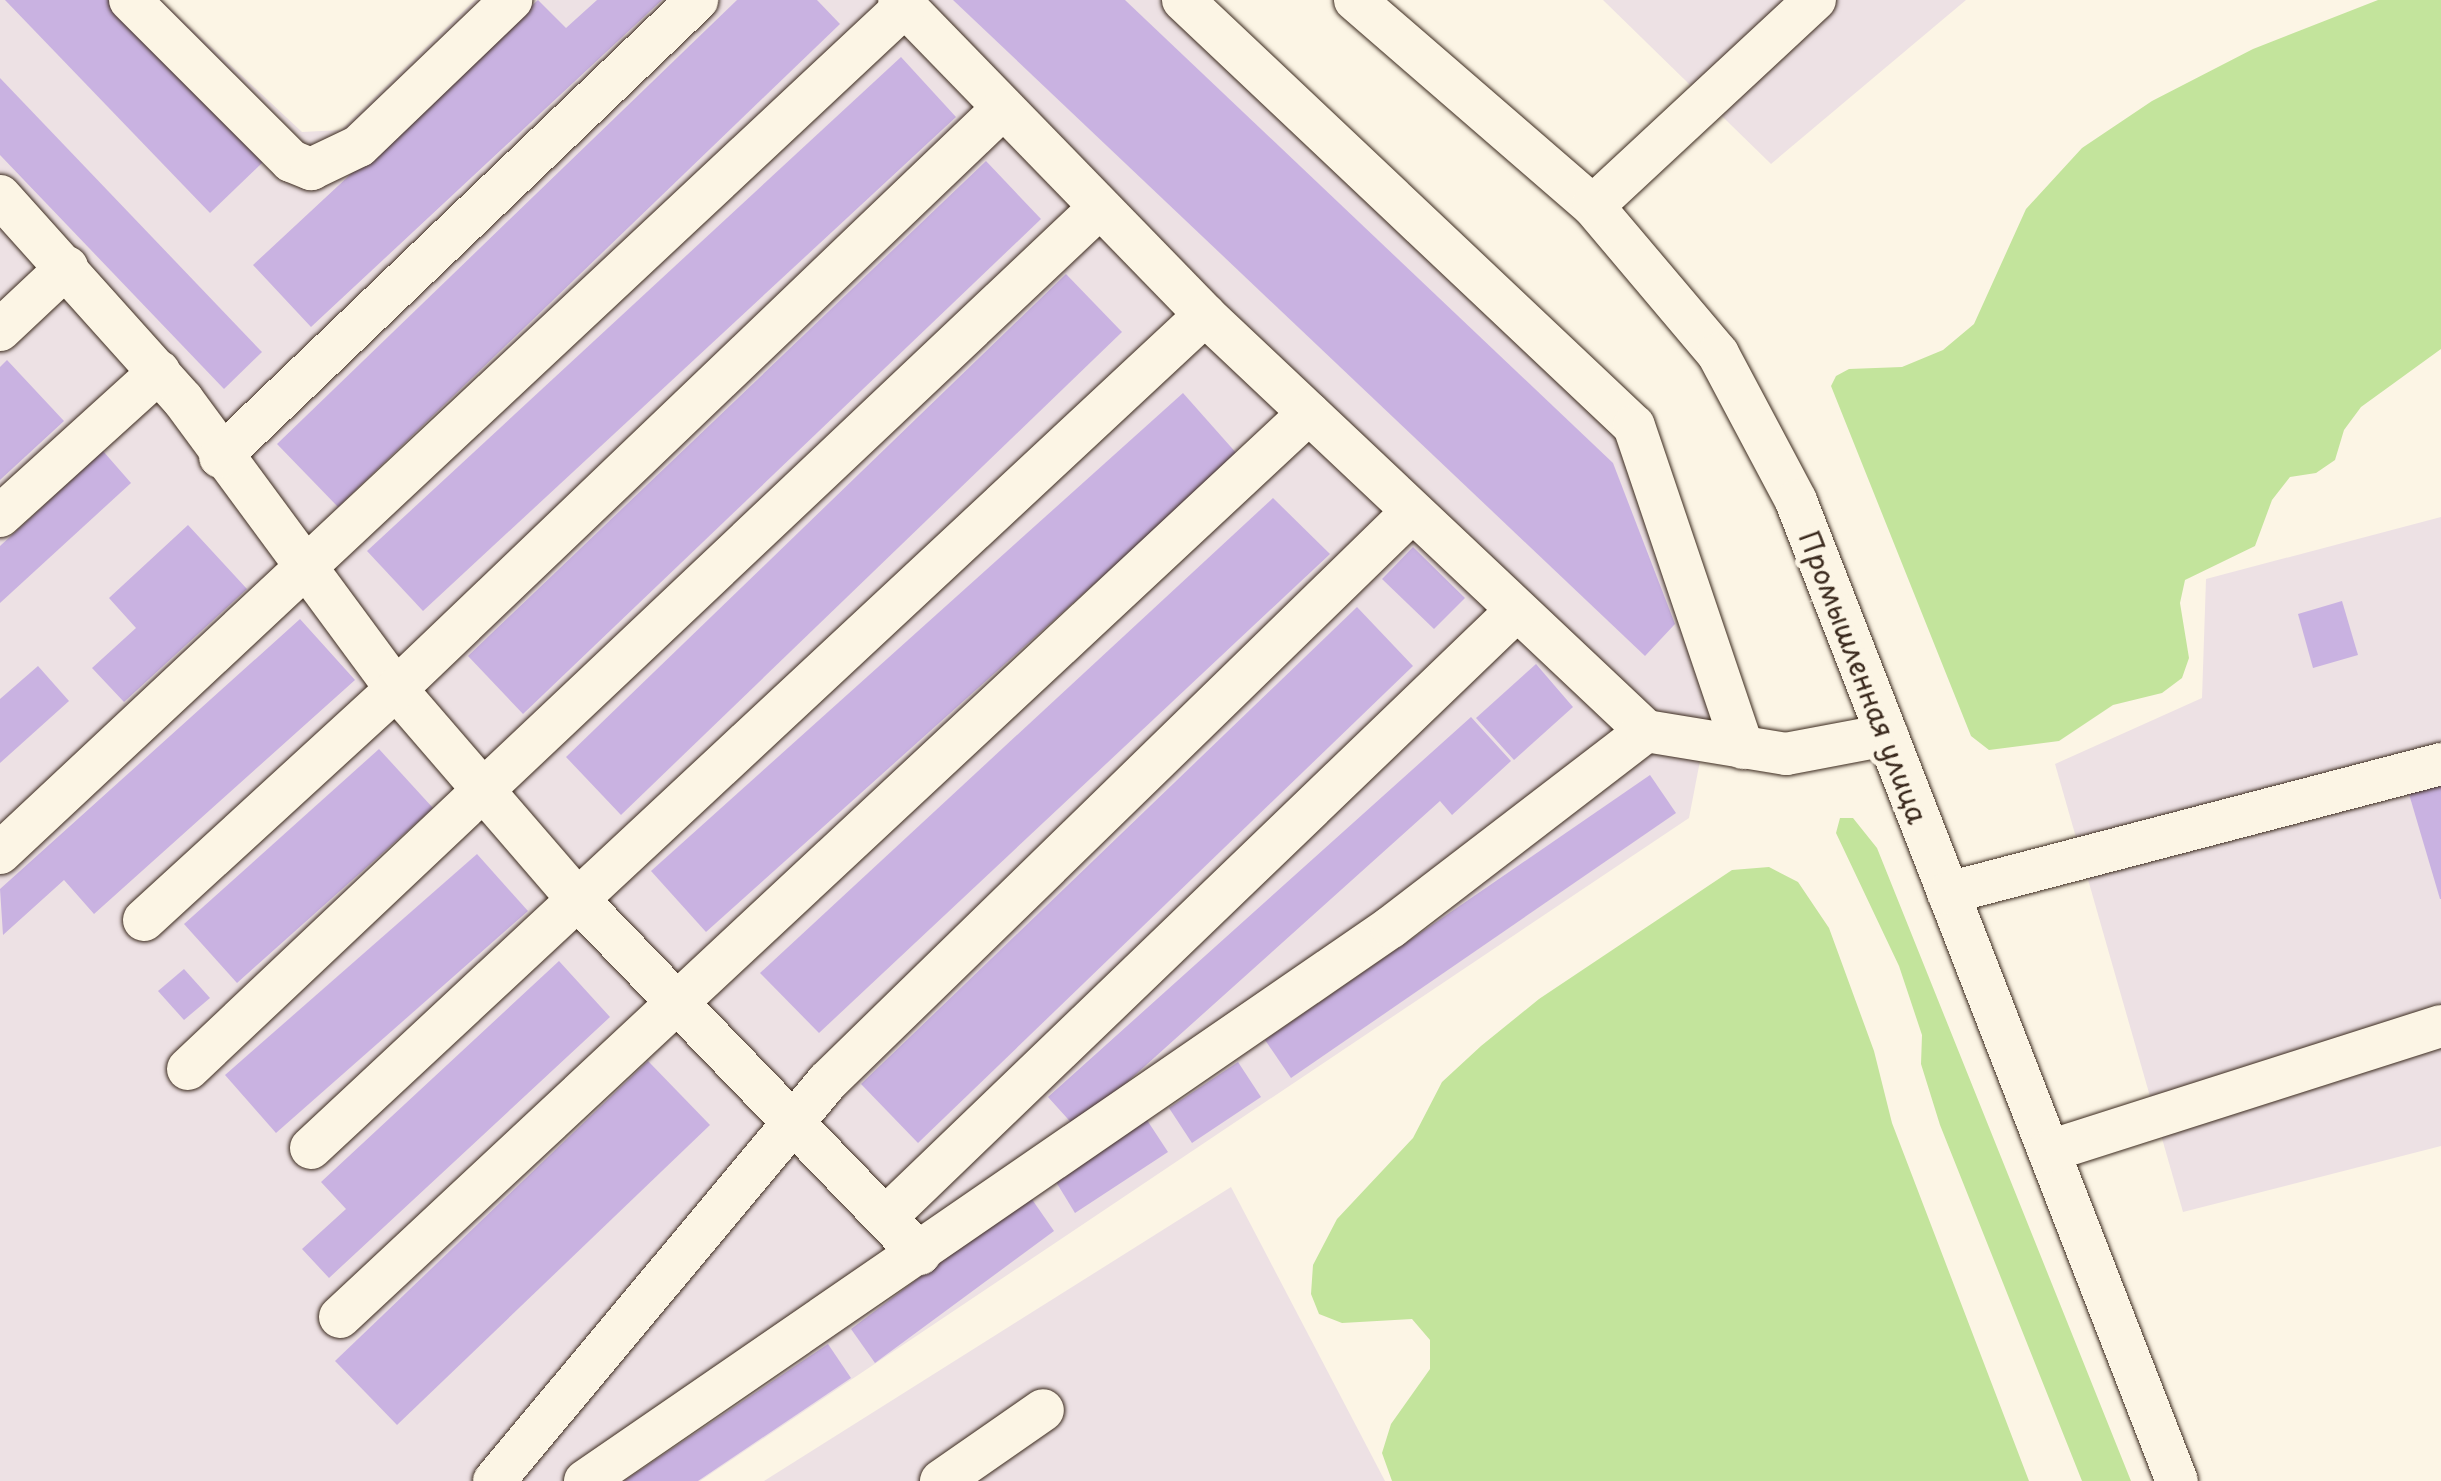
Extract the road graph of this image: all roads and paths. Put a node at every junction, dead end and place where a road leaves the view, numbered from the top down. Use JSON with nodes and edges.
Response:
{"nodes":[{"id":1,"x":130,"y":0,"type":"edge"},
{"id":2,"x":511,"y":0,"type":"edge"},
{"id":3,"x":698,"y":0,"type":"edge"},
{"id":4,"x":1183,"y":0,"type":"edge"},
{"id":5,"x":1356,"y":0,"type":"edge"},
{"id":6,"x":1815,"y":0,"type":"edge"},
{"id":7,"x":902,"y":3,"type":"edge"},
{"id":8,"x":1002,"y":109,"type":"junction"},
{"id":9,"x":0,"y":196,"type":"edge"},
{"id":10,"x":1593,"y":206,"type":"junction"},
{"id":11,"x":1097,"y":210,"type":"junction"},
{"id":12,"x":67,"y":268,"type":"junction"},
{"id":13,"x":1205,"y":315,"type":"junction"},
{"id":14,"x":0,"y":330,"type":"edge"},
{"id":15,"x":159,"y":372,"type":"junction"},
{"id":16,"x":1309,"y":413,"type":"junction"},
{"id":17,"x":220,"y":457,"type":"junction"},
{"id":18,"x":1412,"y":512,"type":"junction"},
{"id":19,"x":0,"y":516,"type":"edge"},
{"id":20,"x":304,"y":571,"type":"junction"},
{"id":21,"x":1517,"y":610,"type":"junction"},
{"id":22,"x":396,"y":689,"type":"junction"},
{"id":23,"x":1646,"y":731,"type":"junction"},
{"id":24,"x":1887,"y":735,"type":"junction"},
{"id":25,"x":1742,"y":748,"type":"junction"},
{"id":26,"x":2441,"y":764,"type":"edge"},
{"id":27,"x":487,"y":794,"type":"junction"},
{"id":28,"x":0,"y":853,"type":"edge"},
{"id":29,"x":1948,"y":893,"type":"junction"},
{"id":30,"x":581,"y":903,"type":"junction"},
{"id":31,"x":144,"y":920,"type":"dead end"},
{"id":32,"x":675,"y":1003,"type":"junction"},
{"id":33,"x":2441,"y":1026,"type":"edge"},
{"id":34,"x":188,"y":1069,"type":"dead end"},
{"id":35,"x":794,"y":1120,"type":"junction"},
{"id":36,"x":311,"y":1148,"type":"dead end"},
{"id":37,"x":2049,"y":1151,"type":"junction"},
{"id":38,"x":887,"y":1216,"type":"junction"},
{"id":39,"x":920,"y":1254,"type":"junction"},
{"id":40,"x":340,"y":1317,"type":"dead end"},
{"id":41,"x":1043,"y":1410,"type":"dead end"},
{"id":42,"x":494,"y":1481,"type":"edge"},
{"id":43,"x":585,"y":1481,"type":"edge"},
{"id":44,"x":941,"y":1481,"type":"edge"},
{"id":45,"x":2178,"y":1481,"type":"edge"}],
"edges":[{"from":1,"to":2,"type":"street"},
{"from":3,"to":17,"type":"street"},
{"from":4,"to":25,"type":"street"},
{"from":5,"to":10,"type":"street","name":"Промышленная улица"},
{"from":6,"to":10,"type":"street"},
{"from":7,"to":8,"type":"street"},
{"from":7,"to":20,"type":"street"},
{"from":8,"to":11,"type":"street"},
{"from":8,"to":22,"type":"street"},
{"from":9,"to":12,"type":"street"},
{"from":10,"to":24,"type":"street","name":"Промышленная улица"},
{"from":11,"to":13,"type":"street"},
{"from":11,"to":27,"type":"street"},
{"from":12,"to":14,"type":"street"},
{"from":12,"to":15,"type":"street"},
{"from":13,"to":16,"type":"street"},
{"from":13,"to":30,"type":"street"},
{"from":15,"to":17,"type":"street"},
{"from":15,"to":19,"type":"street"},
{"from":16,"to":18,"type":"street"},
{"from":16,"to":32,"type":"street"},
{"from":17,"to":20,"type":"street"},
{"from":18,"to":21,"type":"street"},
{"from":18,"to":35,"type":"street"},
{"from":20,"to":22,"type":"street"},
{"from":20,"to":28,"type":"street"},
{"from":21,"to":23,"type":"street"},
{"from":21,"to":38,"type":"street"},
{"from":22,"to":27,"type":"street"},
{"from":22,"to":31,"type":"street"},
{"from":23,"to":25,"type":"street"},
{"from":23,"to":39,"type":"street"},
{"from":24,"to":25,"type":"street"},
{"from":24,"to":29,"type":"street","name":"Промышленная улица"},
{"from":26,"to":29,"type":"street"},
{"from":27,"to":30,"type":"street"},
{"from":27,"to":34,"type":"street"},
{"from":29,"to":37,"type":"street","name":"Промышленная улица"},
{"from":30,"to":32,"type":"street"},
{"from":30,"to":36,"type":"street"},
{"from":32,"to":35,"type":"street"},
{"from":32,"to":40,"type":"street"},
{"from":33,"to":37,"type":"street"},
{"from":35,"to":38,"type":"street"},
{"from":35,"to":42,"type":"street"},
{"from":37,"to":45,"type":"street","name":"Промышленная улица"},
{"from":38,"to":39,"type":"street"},
{"from":39,"to":43,"type":"street"},
{"from":41,"to":44,"type":"street"}]}
